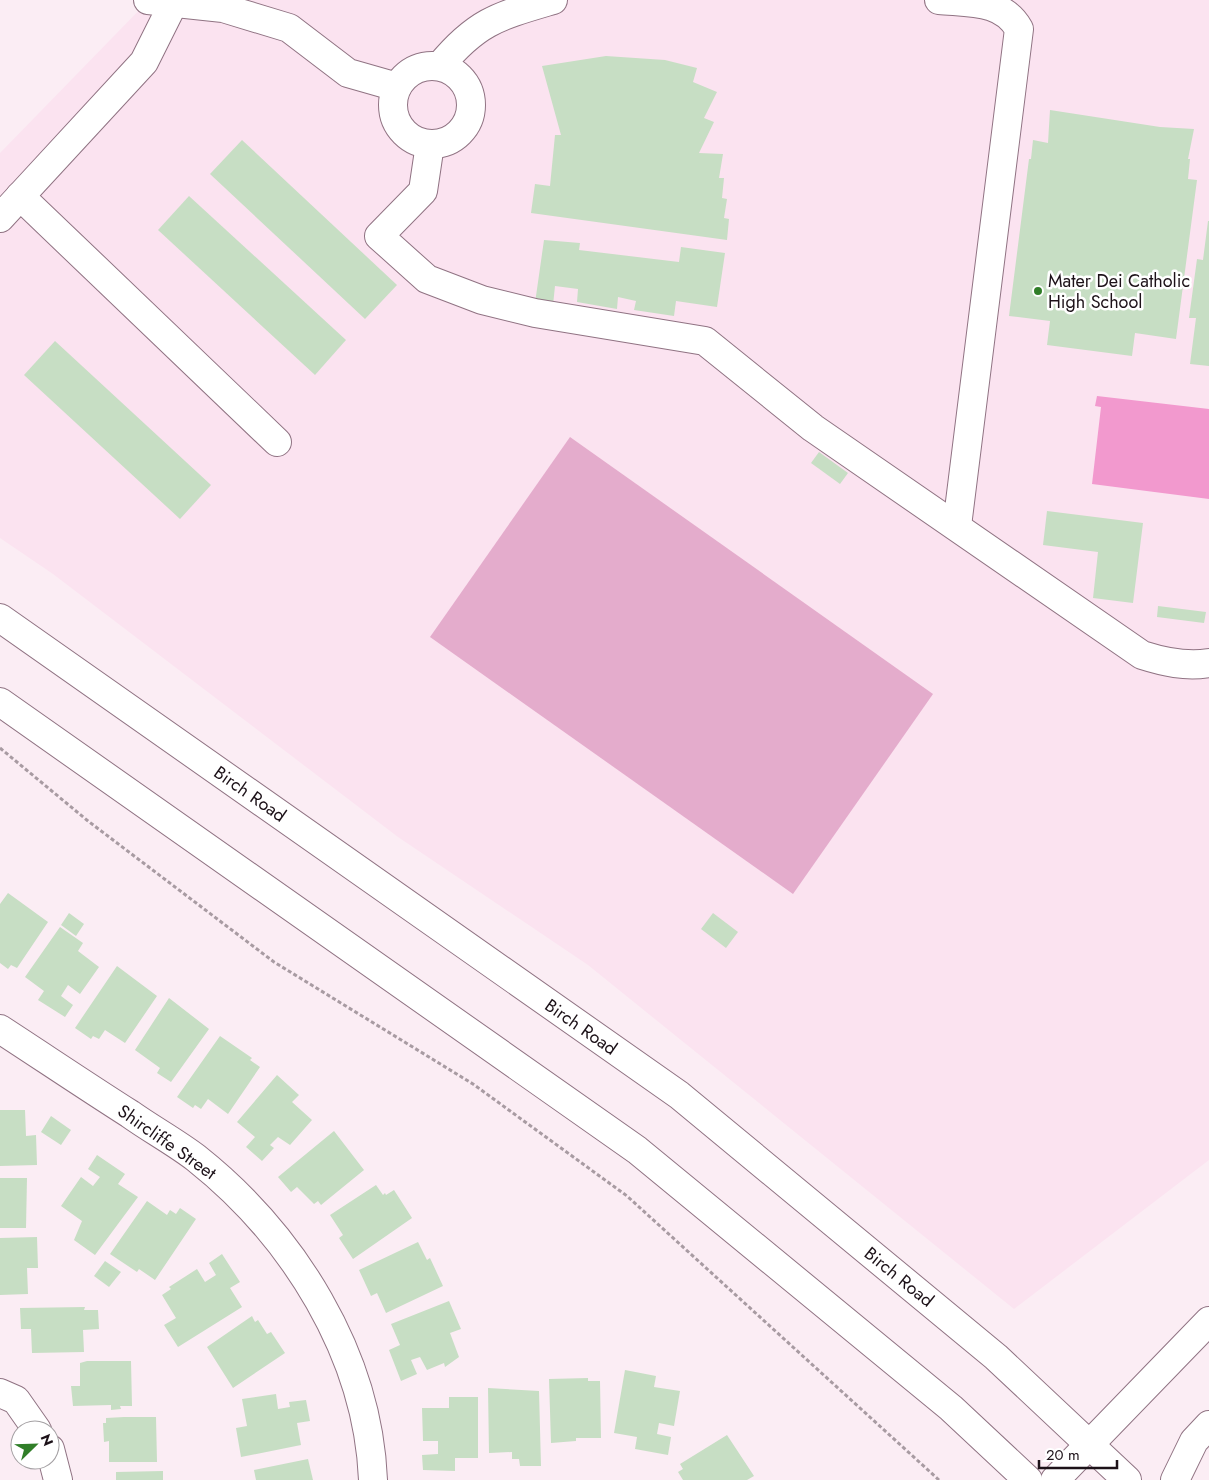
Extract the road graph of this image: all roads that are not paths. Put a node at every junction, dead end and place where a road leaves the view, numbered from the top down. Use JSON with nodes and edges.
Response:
{"nodes":[{"id":1,"x":148,"y":0,"type":"edge"},
{"id":2,"x":553,"y":0,"type":"edge"},
{"id":3,"x":939,"y":0,"type":"edge"},
{"id":4,"x":175,"y":2,"type":"edge"},
{"id":5,"x":440,"y":66,"type":"junction"},
{"id":6,"x":397,"y":87,"type":"junction"},
{"id":7,"x":430,"y":144,"type":"junction"},
{"id":8,"x":20,"y":196,"type":"junction"},
{"id":9,"x":0,"y":218,"type":"edge"},
{"id":10,"x":277,"y":442,"type":"dead end"},
{"id":11,"x":956,"y":526,"type":"junction"},
{"id":12,"x":0,"y":618,"type":"edge"},
{"id":13,"x":1209,"y":663,"type":"edge"},
{"id":14,"x":0,"y":702,"type":"edge"},
{"id":15,"x":0,"y":1029,"type":"edge"},
{"id":16,"x":1209,"y":1321,"type":"edge"},
{"id":17,"x":0,"y":1392,"type":"edge"},
{"id":18,"x":30,"y":1420,"type":"edge"},
{"id":19,"x":1209,"y":1425,"type":"edge"},
{"id":20,"x":1090,"y":1444,"type":"junction"},
{"id":21,"x":373,"y":1480,"type":"edge"},
{"id":22,"x":1028,"y":1480,"type":"edge"},
{"id":23,"x":1055,"y":1480,"type":"edge"},
{"id":24,"x":1128,"y":1480,"type":"edge"},
{"id":25,"x":1175,"y":1480,"type":"edge"}],
"edges":[{"from":1,"to":4,"type":"main road"},
{"from":2,"to":5,"type":"main road"},
{"from":3,"to":11,"type":"main road"},
{"from":4,"to":6,"type":"main road"},
{"from":4,"to":8,"type":"main road"},
{"from":5,"to":6,"type":"main road"},
{"from":5,"to":7,"type":"main road"},
{"from":6,"to":7,"type":"main road"},
{"from":7,"to":11,"type":"main road"},
{"from":8,"to":9,"type":"main road"},
{"from":8,"to":10,"type":"main road"},
{"from":11,"to":13,"type":"main road"},
{"from":12,"to":20,"type":"main road","name":"Birch Road"},
{"from":14,"to":22,"type":"main road"},
{"from":15,"to":21,"type":"main road","name":"Shircliffe Street"},
{"from":16,"to":20,"type":"main road"},
{"from":17,"to":18,"type":"main road"},
{"from":19,"to":25,"type":"main road"},
{"from":20,"to":23,"type":"main road"},
{"from":20,"to":24,"type":"main road","name":"Birch Road"}]}
